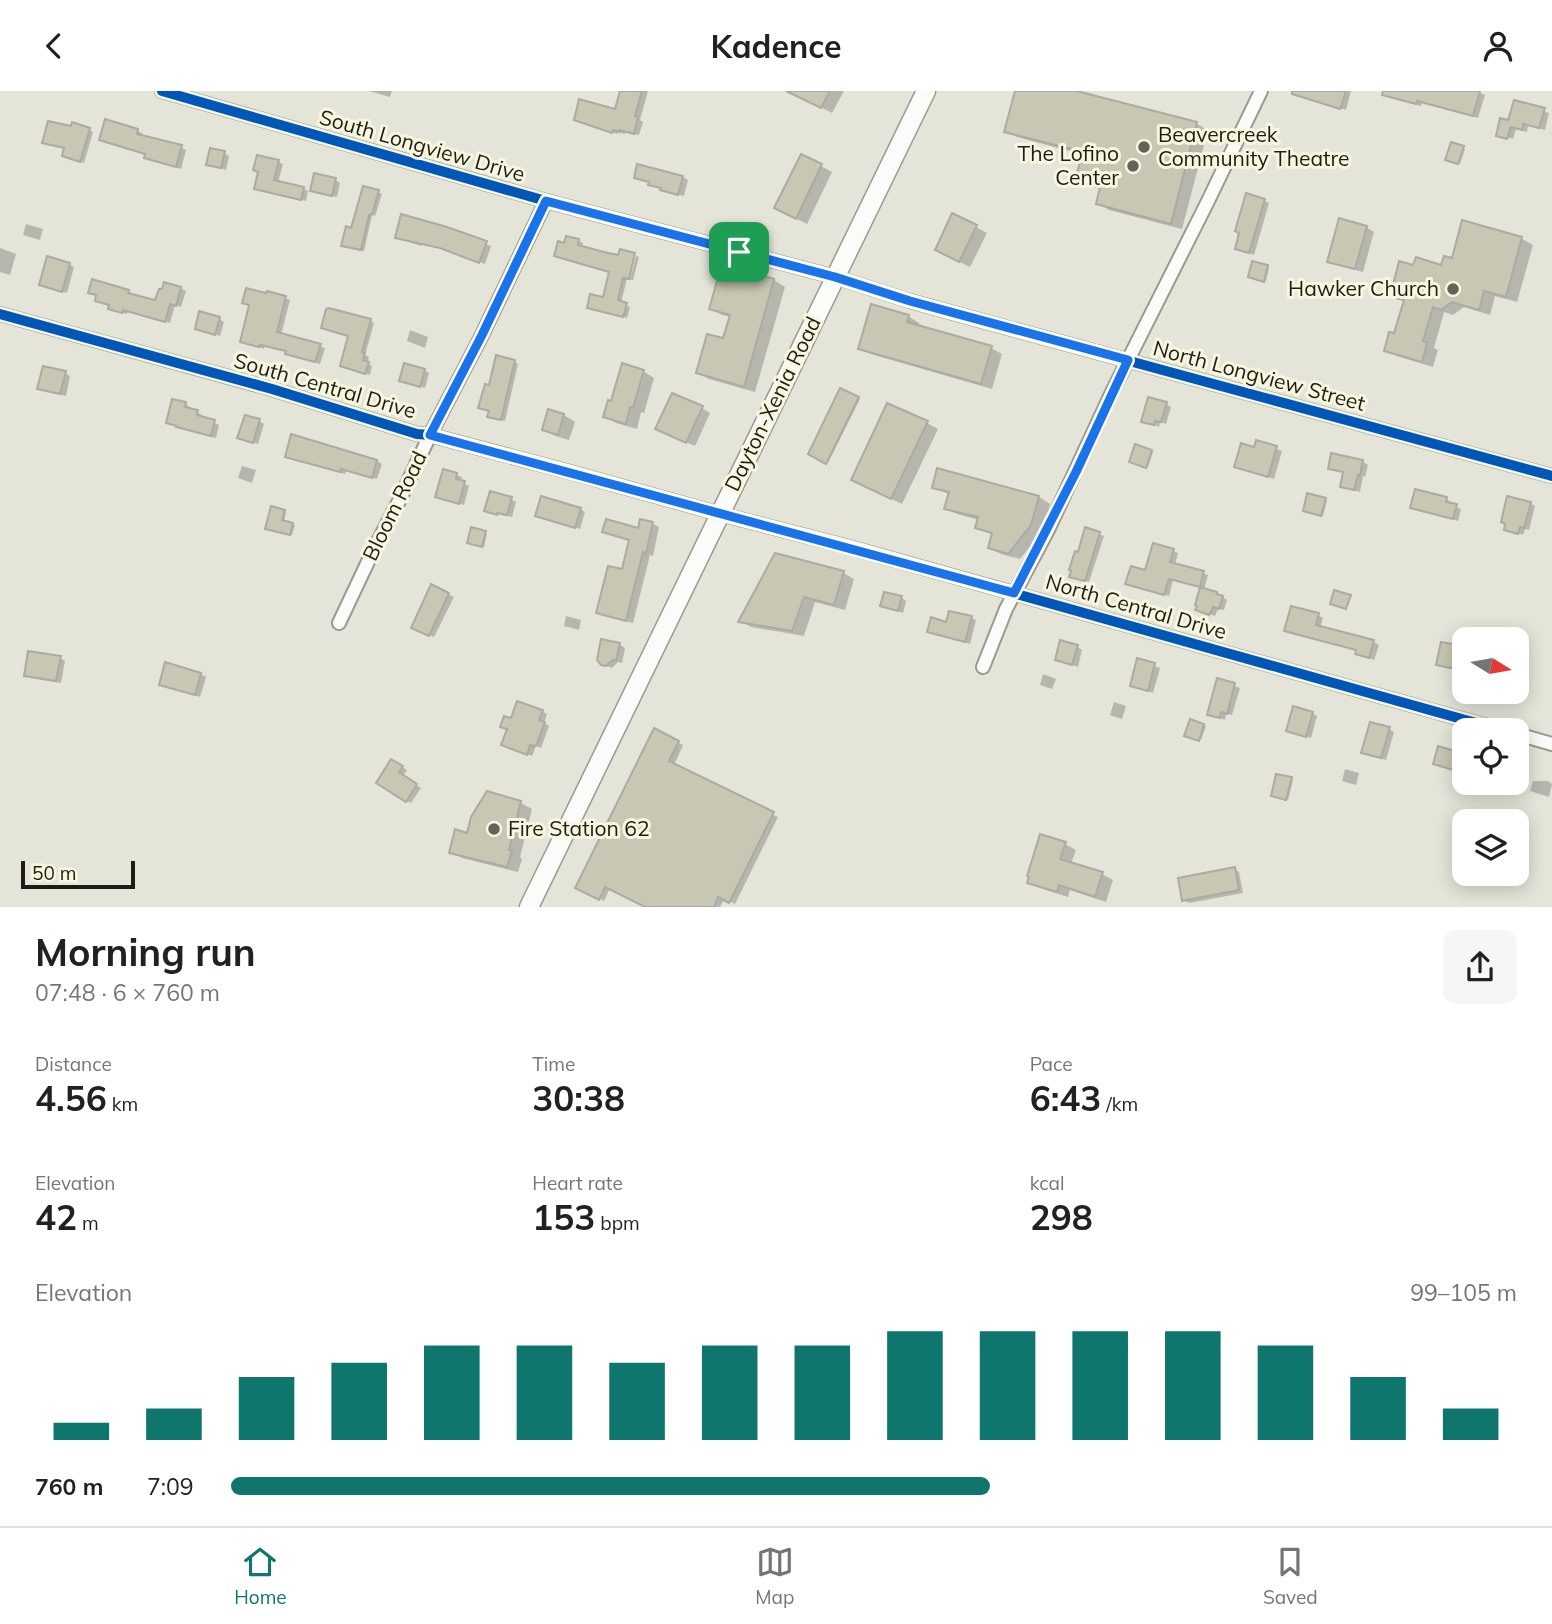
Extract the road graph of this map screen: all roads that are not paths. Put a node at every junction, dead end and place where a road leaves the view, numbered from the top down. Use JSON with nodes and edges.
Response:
{"nodes":[{"id":1,"x":162,"y":91,"type":"edge"},
{"id":2,"x":926,"y":91,"type":"edge"},
{"id":3,"x":1261,"y":91,"type":"edge"},
{"id":4,"x":546,"y":201,"type":"junction"},
{"id":5,"x":835,"y":277,"type":"junction"},
{"id":6,"x":0,"y":314,"type":"edge"},
{"id":7,"x":1128,"y":360,"type":"junction"},
{"id":8,"x":430,"y":435,"type":"junction"},
{"id":9,"x":1552,"y":476,"type":"edge"},
{"id":10,"x":720,"y":514,"type":"junction"},
{"id":11,"x":1014,"y":593,"type":"junction"},
{"id":12,"x":340,"y":623,"type":"dead end"},
{"id":13,"x":983,"y":667,"type":"dead end"},
{"id":14,"x":1458,"y":718,"type":"edge"},
{"id":15,"x":1529,"y":737,"type":"edge"},
{"id":16,"x":1552,"y":744,"type":"edge"},
{"id":17,"x":529,"y":907,"type":"edge"}],
"edges":[{"from":1,"to":4,"type":"street","name":"South Longview Drive"},
{"from":2,"to":5,"type":"main road","name":"Dayton-Xenia Road"},
{"from":3,"to":7,"type":"street"},
{"from":4,"to":5,"type":"street","name":"South Longview Drive"},
{"from":4,"to":8,"type":"street","name":"Bloom Road"},
{"from":5,"to":7,"type":"street","name":"North Longview Street"},
{"from":5,"to":10,"type":"main road","name":"Dayton-Xenia Road"},
{"from":6,"to":8,"type":"street","name":"South Central Drive"},
{"from":7,"to":9,"type":"street","name":"North Longview Street"},
{"from":7,"to":11,"type":"street"},
{"from":8,"to":10,"type":"street","name":"South Central Drive"},
{"from":8,"to":12,"type":"street","name":"Bloom Road"},
{"from":10,"to":11,"type":"street","name":"North Central Drive"},
{"from":10,"to":17,"type":"main road","name":"Dayton-Xenia Road"},
{"from":11,"to":13,"type":"street"},
{"from":11,"to":14,"type":"street","name":"North Central Drive"},
{"from":15,"to":16,"type":"street"}]}
